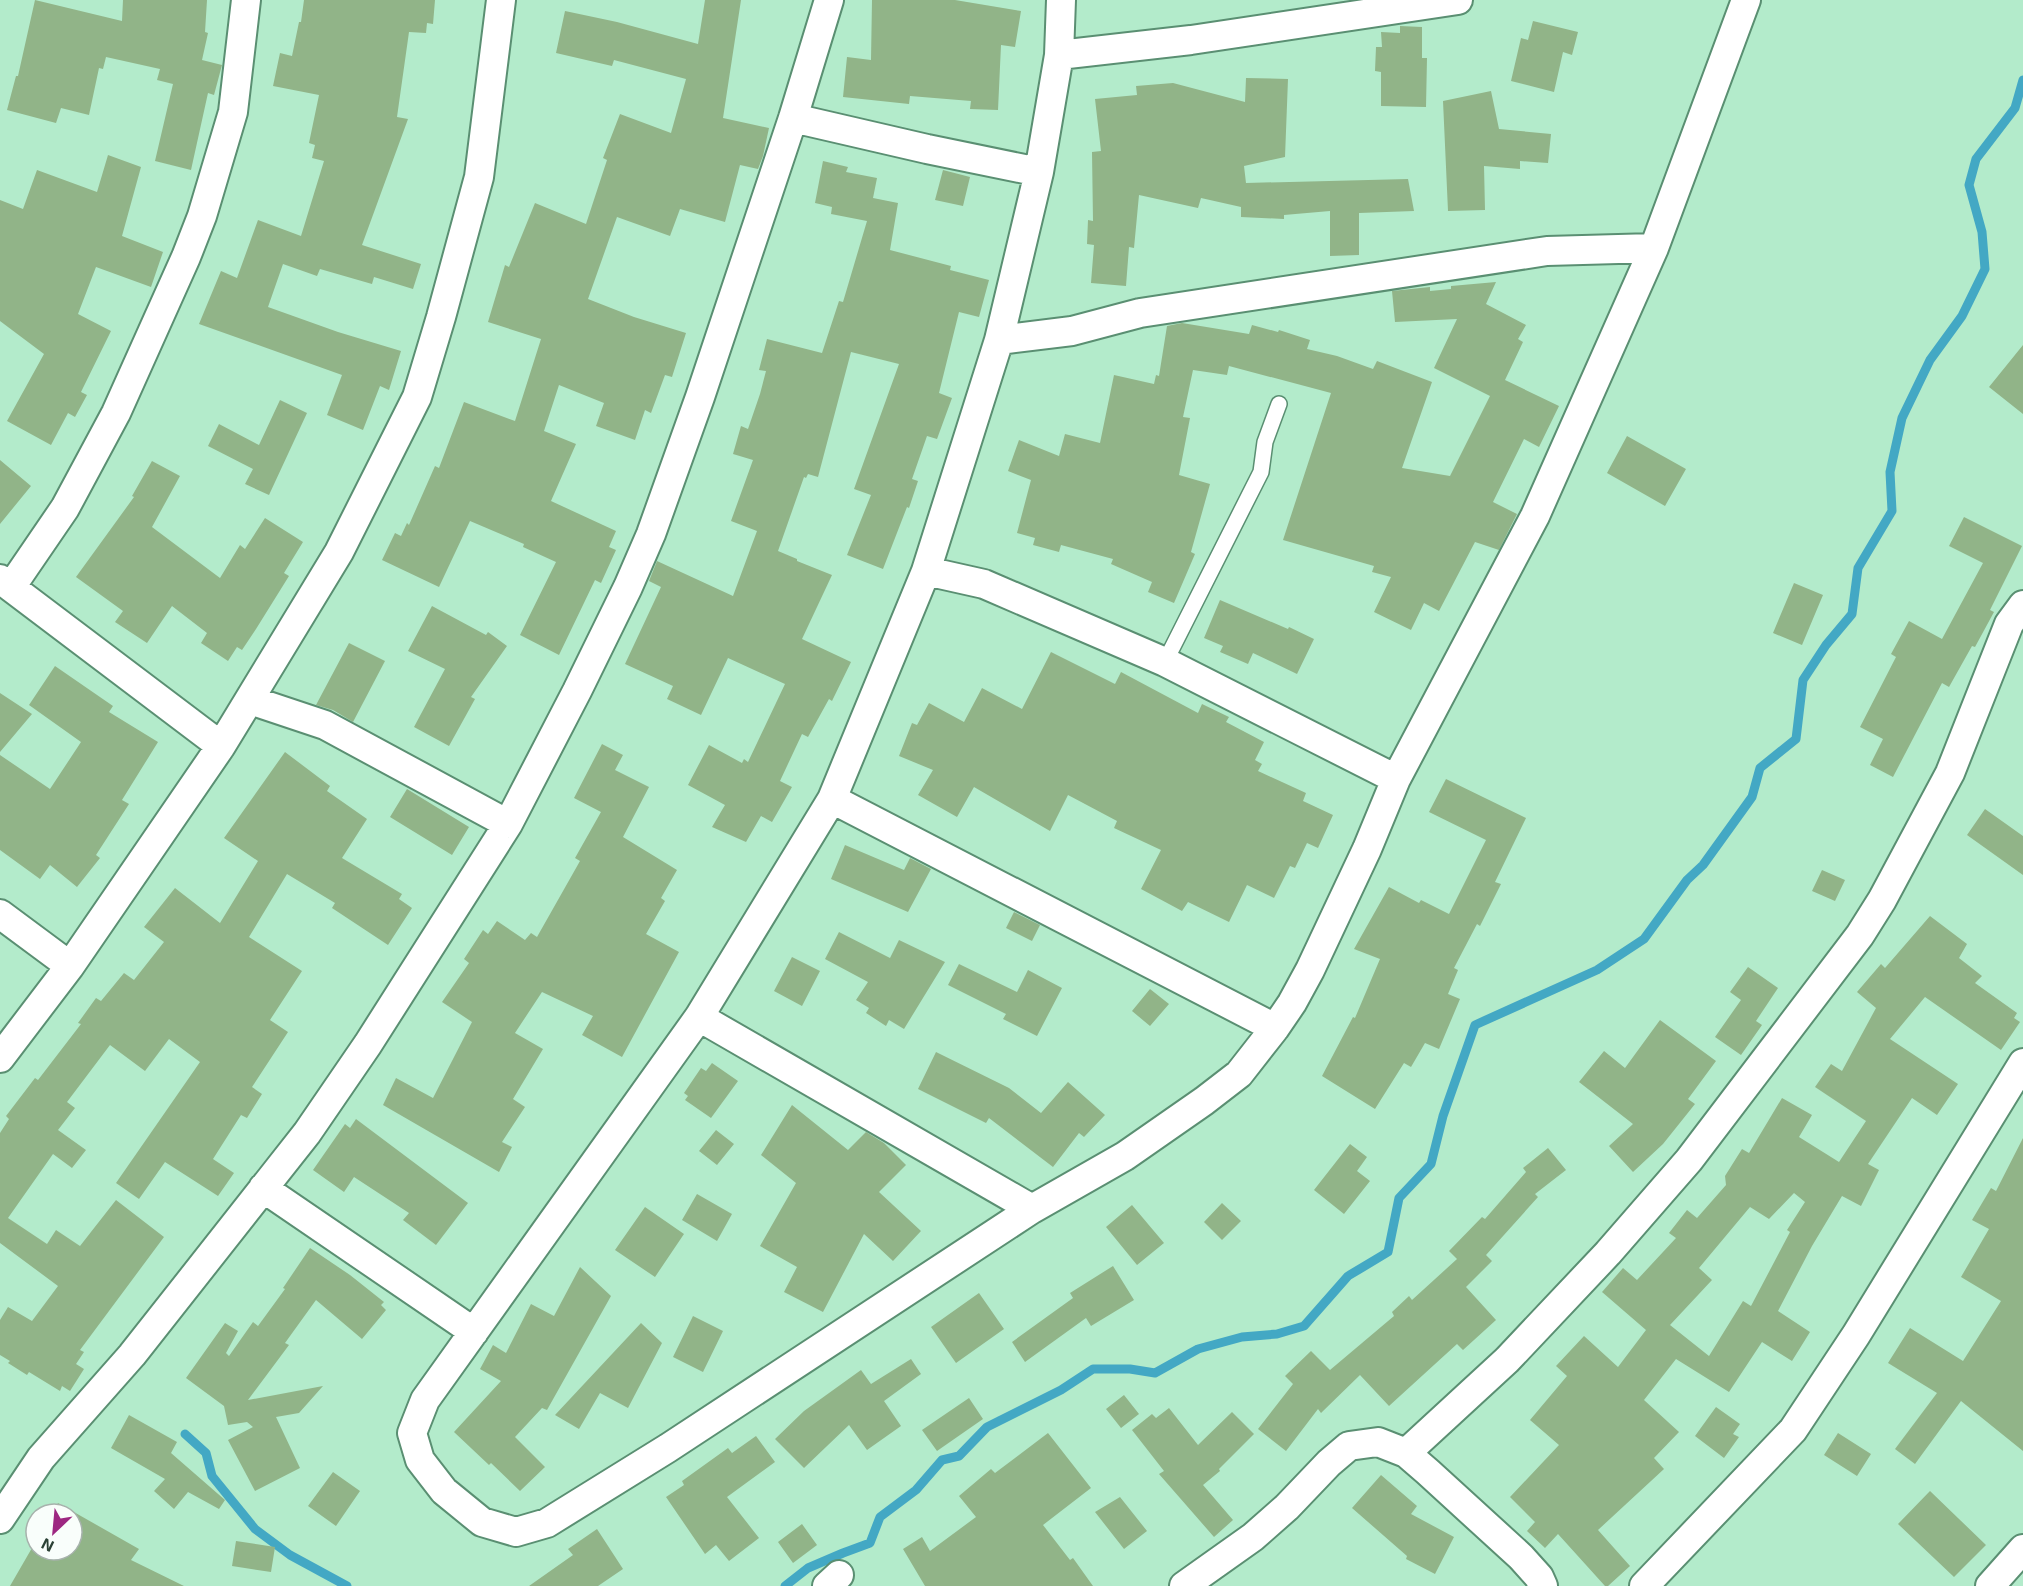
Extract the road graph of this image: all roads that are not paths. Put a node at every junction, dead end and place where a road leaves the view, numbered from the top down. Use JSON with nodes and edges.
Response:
{"nodes":[{"id":1,"x":246,"y":0,"type":"edge"},
{"id":2,"x":501,"y":0,"type":"edge"},
{"id":3,"x":829,"y":0,"type":"edge"},
{"id":4,"x":1061,"y":0,"type":"edge"},
{"id":5,"x":1458,"y":0,"type":"edge"},
{"id":6,"x":1746,"y":0,"type":"edge"},
{"id":7,"x":1059,"y":55,"type":"junction"},
{"id":8,"x":793,"y":118,"type":"junction"},
{"id":9,"x":1039,"y":172,"type":"junction"},
{"id":10,"x":1654,"y":248,"type":"junction"},
{"id":11,"x":999,"y":340,"type":"junction"},
{"id":12,"x":1280,"y":404,"type":"dead end"},
{"id":13,"x":926,"y":571,"type":"junction"},
{"id":14,"x":6,"y":583,"type":"edge"},
{"id":15,"x":2023,"y":605,"type":"edge"},
{"id":16,"x":1165,"y":662,"type":"junction"},
{"id":17,"x":250,"y":700,"type":"junction"},
{"id":18,"x":221,"y":746,"type":"junction"},
{"id":19,"x":1396,"y":779,"type":"junction"},
{"id":20,"x":832,"y":799,"type":"junction"},
{"id":21,"x":508,"y":824,"type":"junction"},
{"id":22,"x":0,"y":914,"type":"edge"},
{"id":23,"x":70,"y":966,"type":"junction"},
{"id":24,"x":699,"y":1017,"type":"junction"},
{"id":25,"x":1275,"y":1028,"type":"junction"},
{"id":26,"x":0,"y":1058,"type":"edge"},
{"id":27,"x":2023,"y":1063,"type":"edge"},
{"id":28,"x":263,"y":1188,"type":"junction"},
{"id":29,"x":1032,"y":1209,"type":"junction"},
{"id":30,"x":474,"y":1332,"type":"junction"},
{"id":31,"x":1406,"y":1453,"type":"junction"},
{"id":32,"x":0,"y":1518,"type":"edge"},
{"id":33,"x":2023,"y":1549,"type":"edge"},
{"id":34,"x":1184,"y":1586,"type":"edge"},
{"id":35,"x":1543,"y":1586,"type":"edge"},
{"id":36,"x":1644,"y":1586,"type":"edge"},
{"id":37,"x":1990,"y":1586,"type":"edge"}],
"edges":[{"from":1,"to":14,"type":"street"},
{"from":2,"to":17,"type":"street"},
{"from":3,"to":8,"type":"street"},
{"from":4,"to":7,"type":"street"},
{"from":5,"to":7,"type":"street"},
{"from":6,"to":10,"type":"street"},
{"from":7,"to":9,"type":"street"},
{"from":8,"to":9,"type":"street"},
{"from":8,"to":21,"type":"street"},
{"from":9,"to":11,"type":"street"},
{"from":10,"to":11,"type":"street"},
{"from":10,"to":19,"type":"street"},
{"from":11,"to":13,"type":"street"},
{"from":12,"to":16,"type":"lane"},
{"from":13,"to":16,"type":"street"},
{"from":13,"to":20,"type":"street"},
{"from":14,"to":18,"type":"street"},
{"from":15,"to":31,"type":"street"},
{"from":16,"to":19,"type":"street"},
{"from":17,"to":18,"type":"street"},
{"from":17,"to":21,"type":"street"},
{"from":18,"to":23,"type":"street"},
{"from":19,"to":25,"type":"street"},
{"from":20,"to":24,"type":"street"},
{"from":20,"to":25,"type":"street"},
{"from":21,"to":28,"type":"street"},
{"from":22,"to":23,"type":"street"},
{"from":23,"to":26,"type":"street"},
{"from":24,"to":29,"type":"street"},
{"from":24,"to":30,"type":"street"},
{"from":25,"to":29,"type":"street"},
{"from":27,"to":36,"type":"street"},
{"from":28,"to":30,"type":"street"},
{"from":28,"to":32,"type":"street"},
{"from":29,"to":30,"type":"street"},
{"from":31,"to":34,"type":"street"},
{"from":31,"to":35,"type":"street"},
{"from":33,"to":37,"type":"street"}]}
